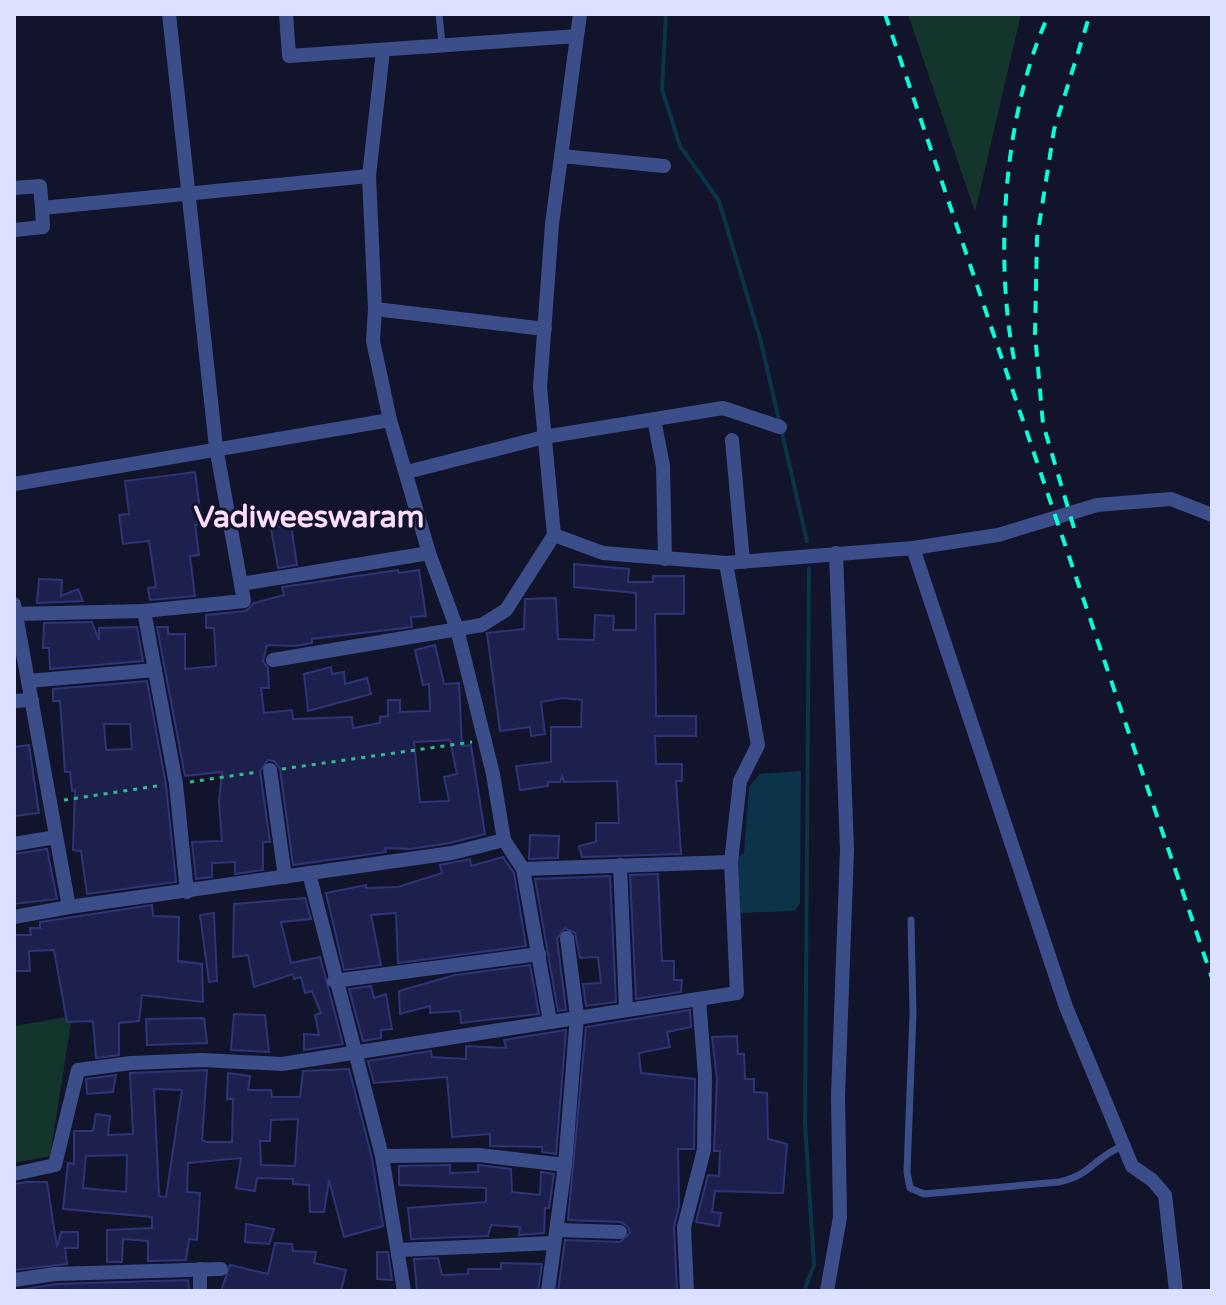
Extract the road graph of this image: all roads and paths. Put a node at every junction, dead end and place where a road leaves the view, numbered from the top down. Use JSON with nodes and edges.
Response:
{"nodes":[{"id":1,"x":169,"y":14,"type":"edge"},
{"id":2,"x":286,"y":14,"type":"edge"},
{"id":3,"x":439,"y":14,"type":"edge"},
{"id":4,"x":580,"y":14,"type":"edge"},
{"id":5,"x":577,"y":36,"type":"junction"},
{"id":6,"x":442,"y":43,"type":"junction"},
{"id":7,"x":383,"y":51,"type":"junction"},
{"id":8,"x":561,"y":156,"type":"junction"},
{"id":9,"x":664,"y":166,"type":"dead end"},
{"id":10,"x":369,"y":176,"type":"junction"},
{"id":11,"x":14,"y":188,"type":"edge"},
{"id":12,"x":189,"y":193,"type":"junction"},
{"id":13,"x":42,"y":208,"type":"junction"},
{"id":14,"x":14,"y":230,"type":"edge"},
{"id":15,"x":375,"y":309,"type":"junction"},
{"id":16,"x":545,"y":329,"type":"junction"},
{"id":17,"x":654,"y":419,"type":"junction"},
{"id":18,"x":390,"y":420,"type":"junction"},
{"id":19,"x":780,"y":427,"type":"dead end"},
{"id":20,"x":544,"y":437,"type":"junction"},
{"id":21,"x":732,"y":440,"type":"dead end"},
{"id":22,"x":216,"y":447,"type":"junction"},
{"id":23,"x":407,"y":472,"type":"junction"},
{"id":24,"x":14,"y":484,"type":"edge"},
{"id":25,"x":1212,"y":515,"type":"edge"},
{"id":26,"x":554,"y":535,"type":"junction"},
{"id":27,"x":913,"y":548,"type":"junction"},
{"id":28,"x":429,"y":553,"type":"junction"},
{"id":29,"x":836,"y":553,"type":"junction"},
{"id":30,"x":665,"y":559,"type":"junction"},
{"id":31,"x":743,"y":562,"type":"junction"},
{"id":32,"x":726,"y":563,"type":"junction"},
{"id":33,"x":241,"y":584,"type":"junction"},
{"id":34,"x":15,"y":611,"type":"edge"},
{"id":35,"x":144,"y":611,"type":"junction"},
{"id":36,"x":457,"y":629,"type":"junction"},
{"id":37,"x":273,"y":660,"type":"dead end"},
{"id":38,"x":155,"y":670,"type":"junction"},
{"id":39,"x":28,"y":681,"type":"junction"},
{"id":40,"x":32,"y":700,"type":"junction"},
{"id":41,"x":14,"y":701,"type":"edge"},
{"id":42,"x":270,"y":770,"type":"dead end"},
{"id":43,"x":56,"y":837,"type":"junction"},
{"id":44,"x":504,"y":840,"type":"junction"},
{"id":45,"x":14,"y":844,"type":"edge"},
{"id":46,"x":731,"y":862,"type":"junction"},
{"id":47,"x":620,"y":865,"type":"junction"},
{"id":48,"x":523,"y":869,"type":"junction"},
{"id":49,"x":309,"y":873,"type":"junction"},
{"id":50,"x":285,"y":877,"type":"junction"},
{"id":51,"x":187,"y":892,"type":"junction"},
{"id":52,"x":69,"y":907,"type":"junction"},
{"id":53,"x":14,"y":917,"type":"edge"},
{"id":54,"x":911,"y":920,"type":"dead end"},
{"id":55,"x":567,"y":938,"type":"dead end"},
{"id":56,"x":539,"y":954,"type":"junction"},
{"id":57,"x":334,"y":981,"type":"junction"},
{"id":58,"x":699,"y":999,"type":"junction"},
{"id":59,"x":626,"y":1008,"type":"junction"},
{"id":60,"x":577,"y":1016,"type":"junction"},
{"id":61,"x":550,"y":1021,"type":"junction"},
{"id":62,"x":354,"y":1056,"type":"junction"},
{"id":63,"x":1123,"y":1146,"type":"junction"},
{"id":64,"x":382,"y":1156,"type":"junction"},
{"id":65,"x":565,"y":1165,"type":"junction"},
{"id":66,"x":14,"y":1174,"type":"edge"},
{"id":67,"x":620,"y":1232,"type":"dead end"},
{"id":68,"x":555,"y":1236,"type":"junction"},
{"id":69,"x":399,"y":1250,"type":"junction"},
{"id":70,"x":200,"y":1269,"type":"junction"},
{"id":71,"x":221,"y":1269,"type":"dead end"},
{"id":72,"x":14,"y":1280,"type":"edge"},
{"id":73,"x":200,"y":1291,"type":"edge"},
{"id":74,"x":404,"y":1291,"type":"edge"},
{"id":75,"x":548,"y":1291,"type":"edge"},
{"id":76,"x":687,"y":1291,"type":"edge"},
{"id":77,"x":827,"y":1291,"type":"edge"},
{"id":78,"x":1176,"y":1291,"type":"edge"}],
"edges":[{"from":1,"to":12,"type":"street"},
{"from":2,"to":7,"type":"street"},
{"from":3,"to":6,"type":"lane"},
{"from":4,"to":5,"type":"street"},
{"from":5,"to":6,"type":"street"},
{"from":5,"to":8,"type":"street"},
{"from":6,"to":7,"type":"street"},
{"from":7,"to":10,"type":"street"},
{"from":8,"to":9,"type":"street"},
{"from":8,"to":16,"type":"street"},
{"from":10,"to":12,"type":"street"},
{"from":10,"to":15,"type":"street"},
{"from":11,"to":13,"type":"street"},
{"from":12,"to":13,"type":"street"},
{"from":12,"to":22,"type":"street"},
{"from":13,"to":14,"type":"street"},
{"from":15,"to":16,"type":"street"},
{"from":15,"to":18,"type":"street"},
{"from":16,"to":20,"type":"street"},
{"from":17,"to":19,"type":"street"},
{"from":17,"to":20,"type":"street"},
{"from":17,"to":30,"type":"street"},
{"from":18,"to":22,"type":"street"},
{"from":18,"to":23,"type":"street"},
{"from":20,"to":23,"type":"street"},
{"from":20,"to":26,"type":"street"},
{"from":21,"to":31,"type":"street"},
{"from":22,"to":24,"type":"street"},
{"from":22,"to":33,"type":"street"},
{"from":23,"to":28,"type":"street"},
{"from":25,"to":27,"type":"street"},
{"from":26,"to":30,"type":"street"},
{"from":26,"to":36,"type":"street"},
{"from":27,"to":29,"type":"street"},
{"from":27,"to":63,"type":"street"},
{"from":28,"to":33,"type":"street"},
{"from":28,"to":36,"type":"street"},
{"from":29,"to":31,"type":"street"},
{"from":29,"to":77,"type":"street"},
{"from":30,"to":32,"type":"street"},
{"from":31,"to":32,"type":"street"},
{"from":32,"to":46,"type":"street"},
{"from":33,"to":35,"type":"street"},
{"from":34,"to":35,"type":"street"},
{"from":34,"to":39,"type":"street"},
{"from":35,"to":38,"type":"street"},
{"from":36,"to":37,"type":"street"},
{"from":36,"to":44,"type":"street"},
{"from":38,"to":39,"type":"street"},
{"from":38,"to":51,"type":"street"},
{"from":39,"to":40,"type":"street"},
{"from":40,"to":41,"type":"street"},
{"from":40,"to":43,"type":"street"},
{"from":42,"to":50,"type":"street"},
{"from":43,"to":45,"type":"street"},
{"from":43,"to":52,"type":"street"},
{"from":44,"to":48,"type":"street"},
{"from":44,"to":49,"type":"street"},
{"from":46,"to":47,"type":"street"},
{"from":46,"to":58,"type":"street"},
{"from":47,"to":48,"type":"street"},
{"from":47,"to":59,"type":"street"},
{"from":48,"to":56,"type":"street"},
{"from":49,"to":50,"type":"street"},
{"from":49,"to":57,"type":"street"},
{"from":50,"to":51,"type":"street"},
{"from":51,"to":52,"type":"street"},
{"from":52,"to":53,"type":"street"},
{"from":54,"to":63,"type":"lane"},
{"from":55,"to":60,"type":"street"},
{"from":56,"to":57,"type":"street"},
{"from":56,"to":61,"type":"street"},
{"from":57,"to":62,"type":"street"},
{"from":58,"to":59,"type":"street"},
{"from":58,"to":76,"type":"street"},
{"from":59,"to":60,"type":"street"},
{"from":60,"to":61,"type":"street"},
{"from":60,"to":65,"type":"street"},
{"from":61,"to":62,"type":"street"},
{"from":62,"to":64,"type":"street"},
{"from":62,"to":66,"type":"street"},
{"from":63,"to":78,"type":"street"},
{"from":64,"to":65,"type":"street"},
{"from":64,"to":69,"type":"street"},
{"from":65,"to":68,"type":"street"},
{"from":67,"to":68,"type":"street"},
{"from":68,"to":69,"type":"street"},
{"from":68,"to":75,"type":"street"},
{"from":69,"to":74,"type":"street"},
{"from":70,"to":71,"type":"street"},
{"from":70,"to":72,"type":"street"},
{"from":70,"to":73,"type":"street"}]}
